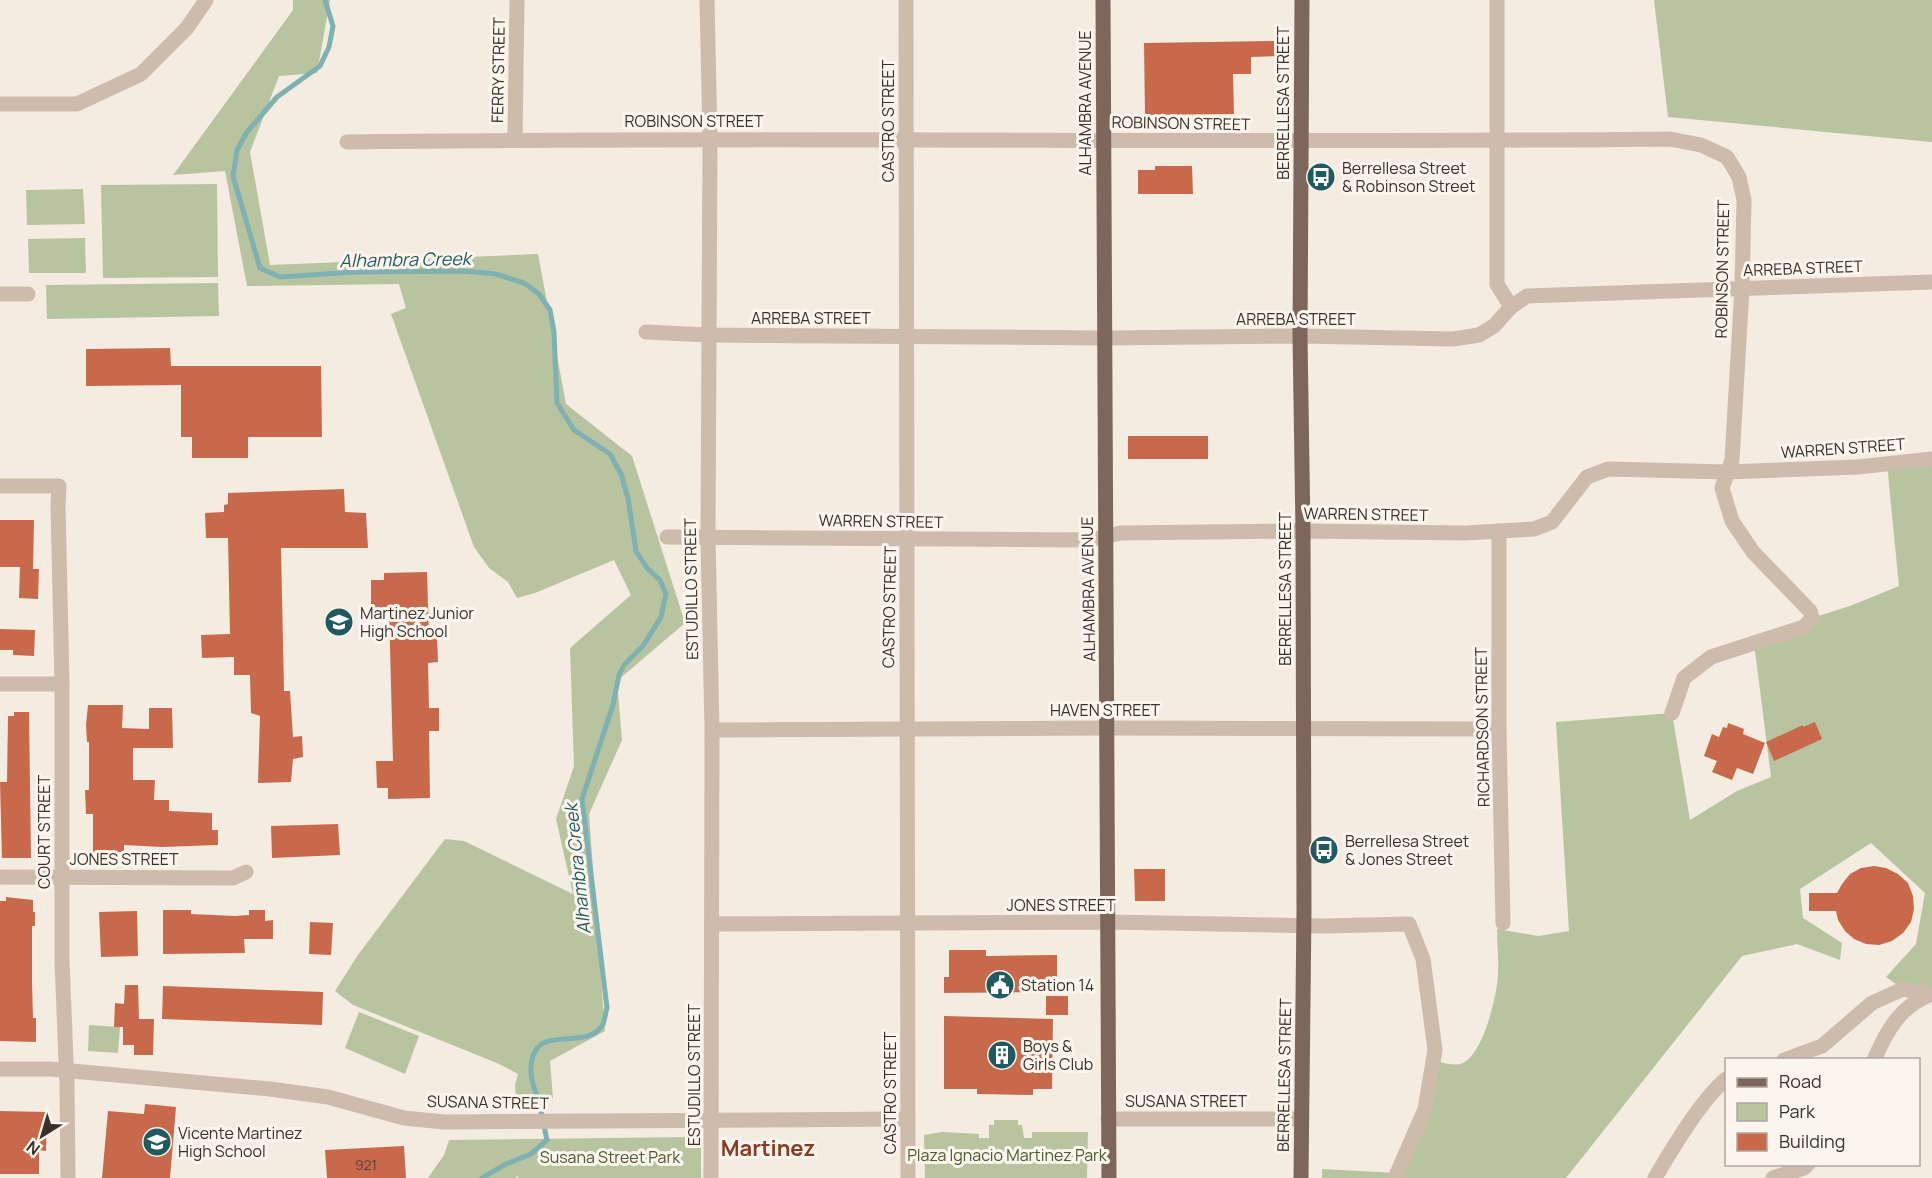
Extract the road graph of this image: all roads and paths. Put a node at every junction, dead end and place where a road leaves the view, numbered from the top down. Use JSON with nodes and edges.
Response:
{"nodes":[{"id":1,"x":206,"y":0,"type":"edge"},
{"id":2,"x":517,"y":0,"type":"edge"},
{"id":3,"x":707,"y":0,"type":"edge"},
{"id":4,"x":906,"y":0,"type":"edge"},
{"id":5,"x":1103,"y":0,"type":"edge"},
{"id":6,"x":1302,"y":0,"type":"edge"},
{"id":7,"x":1497,"y":0,"type":"edge"},
{"id":8,"x":0,"y":104,"type":"edge"},
{"id":9,"x":710,"y":138,"type":"junction"},
{"id":10,"x":905,"y":139,"type":"junction"},
{"id":11,"x":515,"y":140,"type":"junction"},
{"id":12,"x":1102,"y":140,"type":"junction"},
{"id":13,"x":1496,"y":141,"type":"junction"},
{"id":14,"x":346,"y":142,"type":"dead end"},
{"id":15,"x":1302,"y":142,"type":"junction"},
{"id":16,"x":1932,"y":282,"type":"edge"},
{"id":17,"x":1742,"y":288,"type":"junction"},
{"id":18,"x":0,"y":294,"type":"edge"},
{"id":19,"x":28,"y":294,"type":"dead end"},
{"id":20,"x":1511,"y":307,"type":"junction"},
{"id":21,"x":646,"y":332,"type":"dead end"},
{"id":22,"x":708,"y":335,"type":"junction"},
{"id":23,"x":1300,"y":336,"type":"junction"},
{"id":24,"x":907,"y":337,"type":"junction"},
{"id":25,"x":1105,"y":338,"type":"junction"},
{"id":26,"x":1932,"y":459,"type":"edge"},
{"id":27,"x":1727,"y":472,"type":"junction"},
{"id":28,"x":0,"y":486,"type":"edge"},
{"id":29,"x":1303,"y":531,"type":"junction"},
{"id":30,"x":1499,"y":531,"type":"junction"},
{"id":31,"x":1106,"y":536,"type":"junction"},
{"id":32,"x":667,"y":537,"type":"dead end"},
{"id":33,"x":708,"y":537,"type":"junction"},
{"id":34,"x":908,"y":539,"type":"junction"},
{"id":35,"x":0,"y":684,"type":"edge"},
{"id":36,"x":62,"y":684,"type":"junction"},
{"id":37,"x":1672,"y":713,"type":"dead end"},
{"id":38,"x":906,"y":728,"type":"junction"},
{"id":39,"x":1108,"y":728,"type":"junction"},
{"id":40,"x":1303,"y":728,"type":"junction"},
{"id":41,"x":1499,"y":729,"type":"junction"},
{"id":42,"x":712,"y":730,"type":"junction"},
{"id":43,"x":246,"y":872,"type":"dead end"},
{"id":44,"x":0,"y":877,"type":"edge"},
{"id":45,"x":62,"y":877,"type":"junction"},
{"id":46,"x":1108,"y":922,"type":"junction"},
{"id":47,"x":907,"y":923,"type":"junction"},
{"id":48,"x":1503,"y":923,"type":"dead end"},
{"id":49,"x":713,"y":924,"type":"junction"},
{"id":50,"x":1304,"y":926,"type":"junction"},
{"id":51,"x":1931,"y":994,"type":"edge"},
{"id":52,"x":1787,"y":1058,"type":"edge"},
{"id":53,"x":1874,"y":1058,"type":"edge"},
{"id":54,"x":0,"y":1069,"type":"edge"},
{"id":55,"x":66,"y":1071,"type":"junction"},
{"id":56,"x":1725,"y":1080,"type":"edge"},
{"id":57,"x":908,"y":1119,"type":"junction"},
{"id":58,"x":1108,"y":1119,"type":"junction"},
{"id":59,"x":1300,"y":1119,"type":"junction"},
{"id":60,"x":711,"y":1120,"type":"junction"},
{"id":61,"x":1806,"y":1166,"type":"edge"},
{"id":62,"x":68,"y":1178,"type":"edge"},
{"id":63,"x":711,"y":1178,"type":"edge"},
{"id":64,"x":908,"y":1178,"type":"edge"},
{"id":65,"x":1109,"y":1178,"type":"edge"},
{"id":66,"x":1301,"y":1178,"type":"edge"},
{"id":67,"x":1395,"y":1178,"type":"edge"},
{"id":68,"x":1654,"y":1178,"type":"edge"},
{"id":69,"x":1773,"y":1178,"type":"edge"}],
"edges":[{"from":1,"to":8,"type":"street"},
{"from":2,"to":11,"type":"street","name":"FERRY STREET"},
{"from":3,"to":9,"type":"street","name":"ESTUDILLO STREET"},
{"from":4,"to":10,"type":"street","name":"CASTRO STREET"},
{"from":5,"to":12,"type":"main road","name":"ALHAMBRA AVENUE"},
{"from":6,"to":15,"type":"main road","name":"BERRELLESA STREET"},
{"from":7,"to":13,"type":"street"},
{"from":9,"to":10,"type":"street","name":"ROBINSON STREET"},
{"from":9,"to":11,"type":"street","name":"ROBINSON STREET"},
{"from":9,"to":22,"type":"street","name":"ESTUDILLO STREET"},
{"from":10,"to":12,"type":"street","name":"ROBINSON STREET"},
{"from":10,"to":24,"type":"street","name":"CASTRO STREET"},
{"from":11,"to":14,"type":"street","name":"ROBINSON STREET"},
{"from":12,"to":15,"type":"street","name":"ROBINSON STREET"},
{"from":12,"to":25,"type":"main road","name":"ALHAMBRA AVENUE"},
{"from":13,"to":15,"type":"street","name":"ROBINSON STREET"},
{"from":13,"to":17,"type":"street","name":"ROBINSON STREET"},
{"from":13,"to":20,"type":"street"},
{"from":15,"to":23,"type":"main road","name":"BERRELLESA STREET"},
{"from":16,"to":17,"type":"street","name":"ARREBA STREET"},
{"from":17,"to":20,"type":"street","name":"ARREBA STREET"},
{"from":17,"to":27,"type":"street","name":"ROBINSON STREET"},
{"from":18,"to":19,"type":"street"},
{"from":20,"to":23,"type":"street","name":"ARREBA STREET"},
{"from":21,"to":22,"type":"street","name":"ARREBA STREET"},
{"from":22,"to":24,"type":"street","name":"ARREBA STREET"},
{"from":22,"to":33,"type":"street","name":"ESTUDILLO STREET"},
{"from":23,"to":25,"type":"street","name":"ARREBA STREET"},
{"from":23,"to":29,"type":"main road","name":"BERRELLESA STREET"},
{"from":24,"to":25,"type":"street","name":"ARREBA STREET"},
{"from":24,"to":34,"type":"street","name":"CASTRO STREET"},
{"from":25,"to":31,"type":"main road","name":"ALHAMBRA AVENUE"},
{"from":26,"to":27,"type":"street","name":"WARREN STREET"},
{"from":27,"to":30,"type":"street","name":"WARREN STREET"},
{"from":27,"to":37,"type":"street","name":"ROBINSON STREET"},
{"from":28,"to":36,"type":"street","name":"COURT STREET"},
{"from":29,"to":30,"type":"street","name":"WARREN STREET"},
{"from":29,"to":31,"type":"street","name":"WARREN STREET"},
{"from":29,"to":40,"type":"main road","name":"BERRELLESA STREET"},
{"from":30,"to":41,"type":"street","name":"RICHARDSON STREET"},
{"from":31,"to":34,"type":"street","name":"WARREN STREET"},
{"from":31,"to":39,"type":"main road","name":"ALHAMBRA AVENUE"},
{"from":32,"to":33,"type":"street","name":"WARREN STREET"},
{"from":33,"to":34,"type":"street","name":"WARREN STREET"},
{"from":33,"to":42,"type":"street","name":"ESTUDILLO STREET"},
{"from":34,"to":38,"type":"street","name":"CASTRO STREET"},
{"from":35,"to":36,"type":"street"},
{"from":36,"to":45,"type":"street","name":"COURT STREET"},
{"from":38,"to":39,"type":"street","name":"HAVEN STREET"},
{"from":38,"to":42,"type":"street","name":"HAVEN STREET"},
{"from":38,"to":47,"type":"street","name":"CASTRO STREET"},
{"from":39,"to":40,"type":"street","name":"HAVEN STREET"},
{"from":39,"to":46,"type":"main road","name":"ALHAMBRA AVENUE"},
{"from":40,"to":41,"type":"street","name":"HAVEN STREET"},
{"from":40,"to":50,"type":"main road","name":"BERRELLESA STREET"},
{"from":41,"to":48,"type":"street","name":"RICHARDSON STREET"},
{"from":42,"to":49,"type":"street","name":"ESTUDILLO STREET"},
{"from":43,"to":45,"type":"street","name":"JONES STREET"},
{"from":44,"to":45,"type":"street","name":"JONES STREET"},
{"from":45,"to":55,"type":"street","name":"COURT STREET"},
{"from":46,"to":47,"type":"street","name":"JONES STREET"},
{"from":46,"to":50,"type":"street","name":"JONES STREET"},
{"from":46,"to":58,"type":"main road","name":"ALHAMBRA AVENUE"},
{"from":47,"to":49,"type":"street","name":"JONES STREET"},
{"from":47,"to":57,"type":"street","name":"CASTRO STREET"},
{"from":49,"to":60,"type":"street","name":"ESTUDILLO STREET"},
{"from":50,"to":59,"type":"main road","name":"BERRELLESA STREET"},
{"from":50,"to":67,"type":"street","name":"JONES STREET"},
{"from":51,"to":52,"type":"street"},
{"from":51,"to":53,"type":"street"},
{"from":54,"to":55,"type":"street","name":"SUSANA STREET"},
{"from":55,"to":60,"type":"street","name":"SUSANA STREET"},
{"from":55,"to":62,"type":"street","name":"COURT STREET"},
{"from":56,"to":68,"type":"street"},
{"from":57,"to":60,"type":"street","name":"SUSANA STREET"},
{"from":57,"to":64,"type":"street","name":"CASTRO STREET"},
{"from":58,"to":59,"type":"street","name":"SUSANA STREET"},
{"from":58,"to":65,"type":"main road","name":"ALHAMBRA AVENUE"},
{"from":59,"to":66,"type":"main road","name":"BERRELLESA STREET"},
{"from":60,"to":63,"type":"street","name":"ESTUDILLO STREET"},
{"from":61,"to":69,"type":"street"}]}
